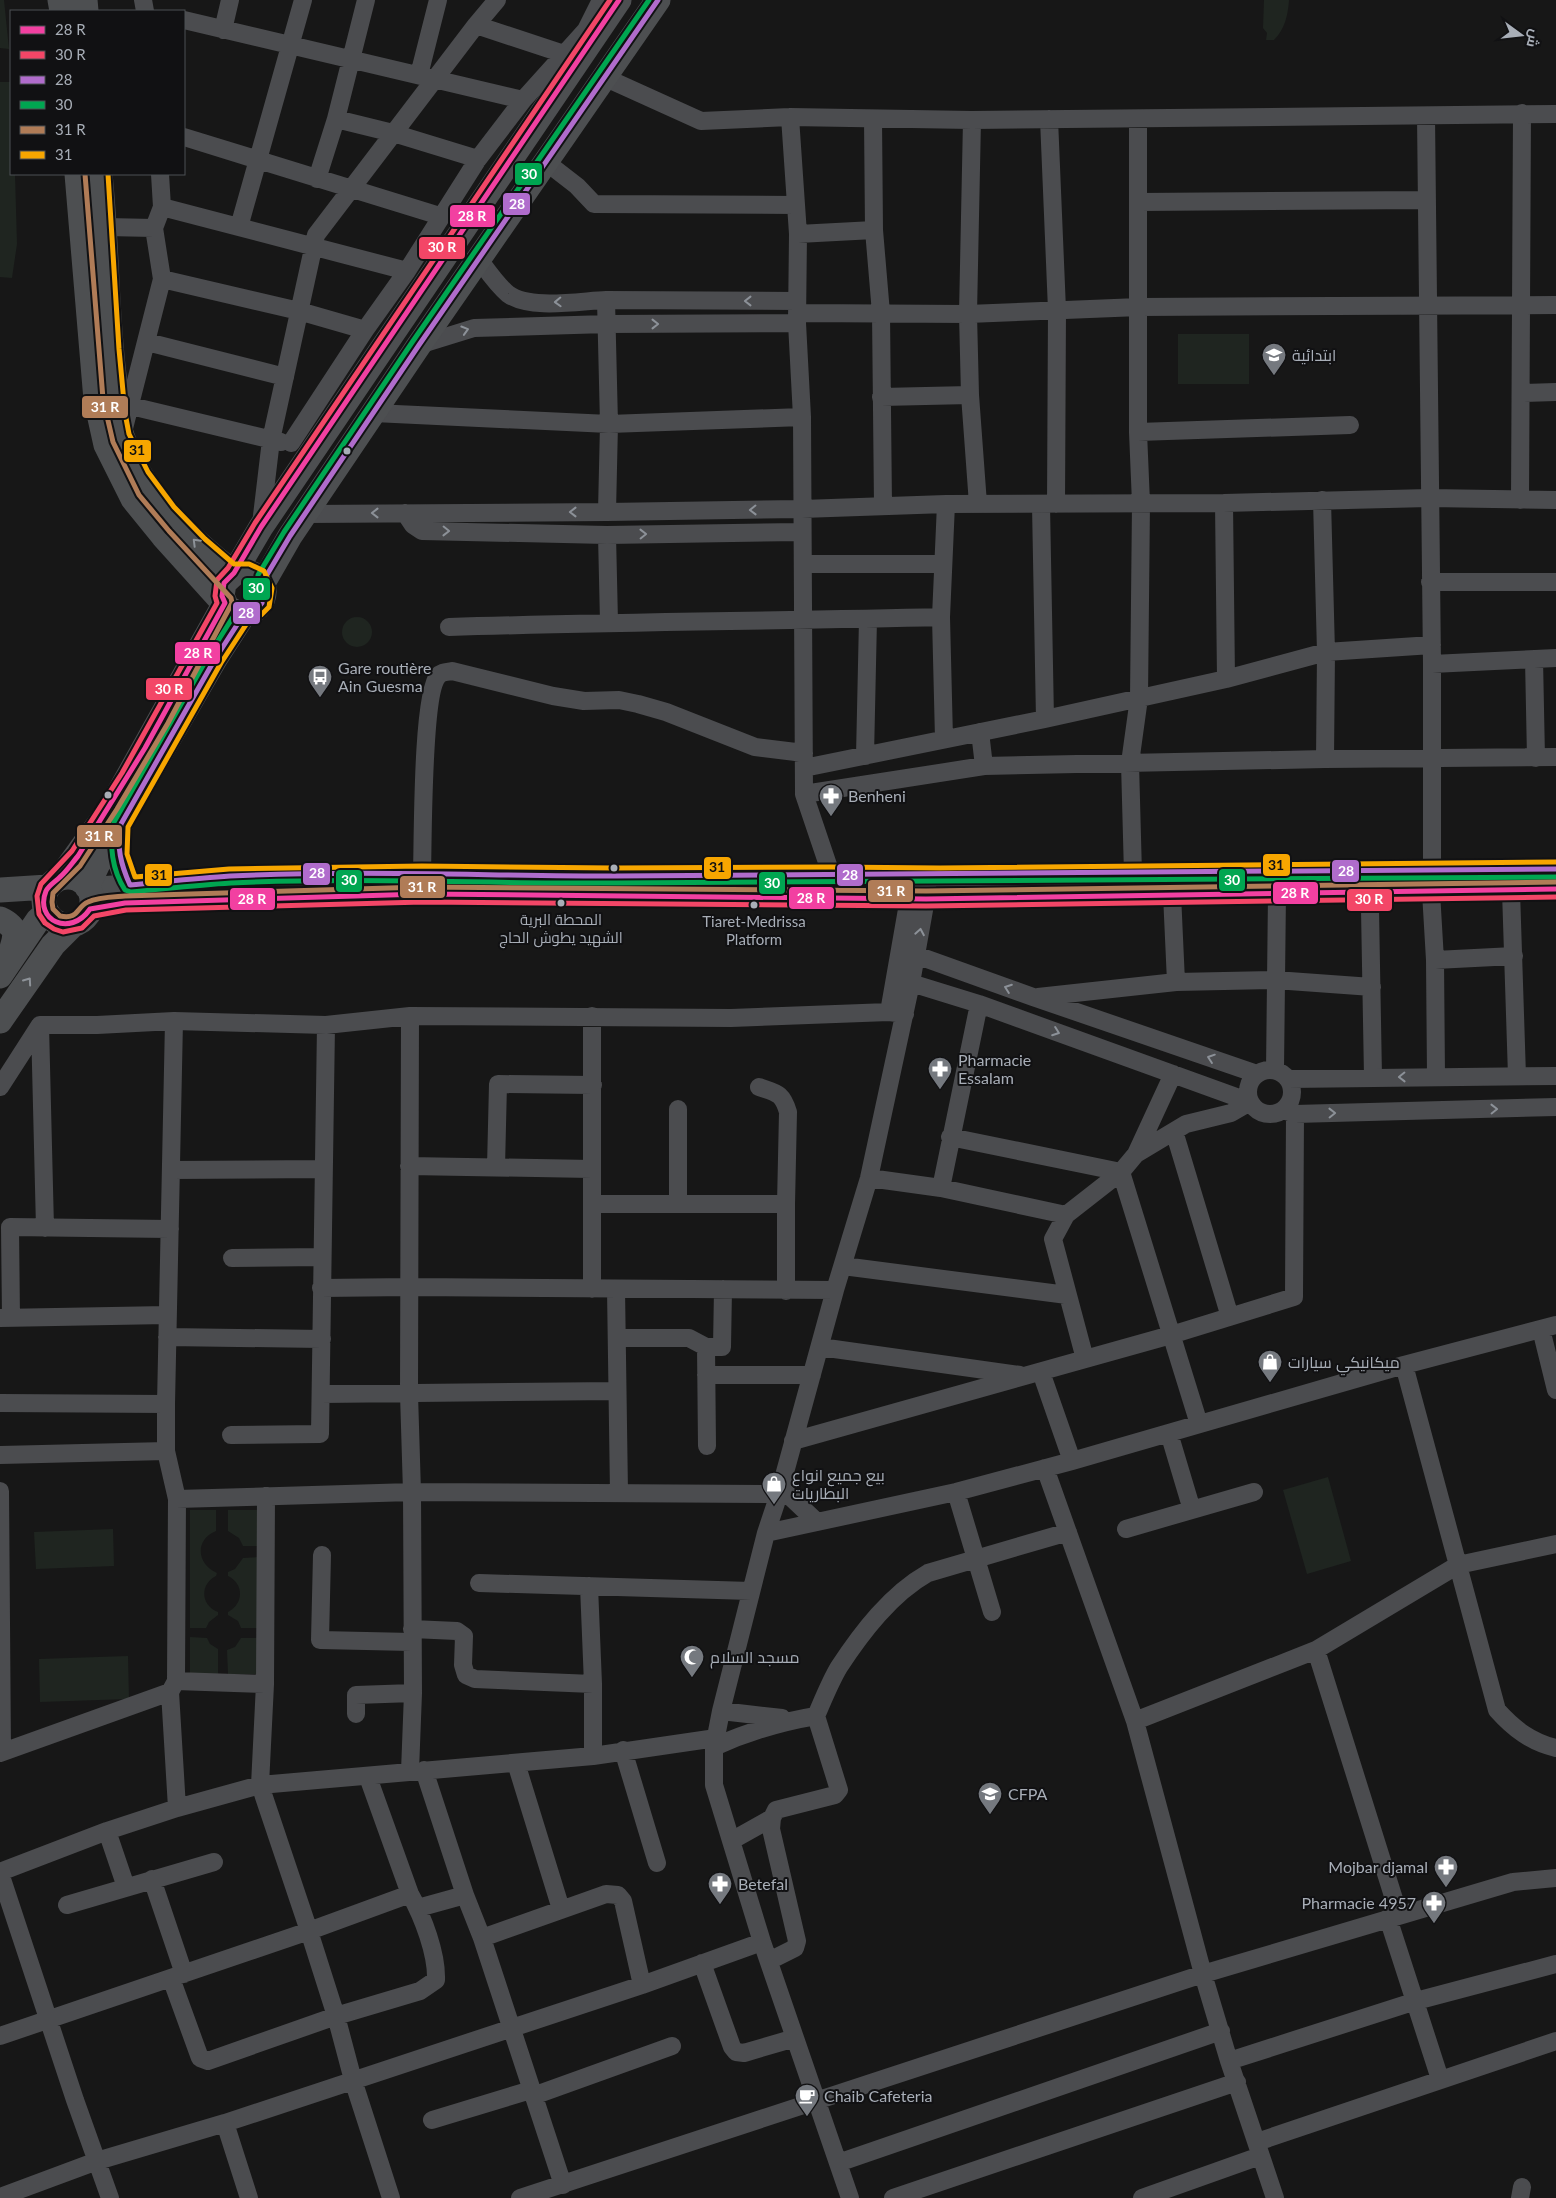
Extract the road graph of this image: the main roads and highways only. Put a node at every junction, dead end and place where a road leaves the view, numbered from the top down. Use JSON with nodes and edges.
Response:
{"nodes":[{"id":1,"x":658,"y":0,"type":"edge"},
{"id":2,"x":603,"y":1,"type":"edge"},
{"id":3,"x":77,"y":175,"type":"edge"},
{"id":4,"x":100,"y":175,"type":"edge"},
{"id":5,"x":234,"y":573,"type":"junction"},
{"id":6,"x":263,"y":583,"type":"junction"},
{"id":7,"x":234,"y":608,"type":"junction"},
{"id":8,"x":121,"y":824,"type":"junction"},
{"id":9,"x":1556,"y":869,"type":"edge"},
{"id":10,"x":130,"y":885,"type":"junction"},
{"id":11,"x":0,"y":890,"type":"edge"},
{"id":12,"x":1556,"y":890,"type":"edge"},
{"id":13,"x":50,"y":896,"type":"junction"},
{"id":14,"x":85,"y":902,"type":"junction"},
{"id":15,"x":0,"y":911,"type":"edge"},
{"id":16,"x":0,"y":919,"type":"edge"},
{"id":17,"x":3,"y":971,"type":"edge"},
{"id":18,"x":0,"y":1021,"type":"edge"}],
"edges":[{"from":1,"to":6,"type":"highway"},
{"from":2,"to":5,"type":"highway"},
{"from":3,"to":7,"type":"highway"},
{"from":5,"to":4,"type":"highway","one_way":true},
{"from":5,"to":6,"type":"highway"},
{"from":5,"to":7,"type":"highway"},
{"from":6,"to":7,"type":"highway"},
{"from":7,"to":8,"type":"highway"},
{"from":7,"to":13,"type":"highway"},
{"from":8,"to":10,"type":"highway"},
{"from":8,"to":14,"type":"highway"},
{"from":9,"to":10,"type":"main road"},
{"from":10,"to":14,"type":"main road"},
{"from":11,"to":13,"type":"highway"},
{"from":12,"to":14,"type":"main road"},
{"from":13,"to":14,"type":"highway"},
{"from":13,"to":14,"type":"highway"},
{"from":13,"to":15,"type":"highway"},
{"from":13,"to":17,"type":"highway"},
{"from":18,"to":14,"type":"highway","one_way":true},
{"from":16,"to":17,"type":"highway"}]}
